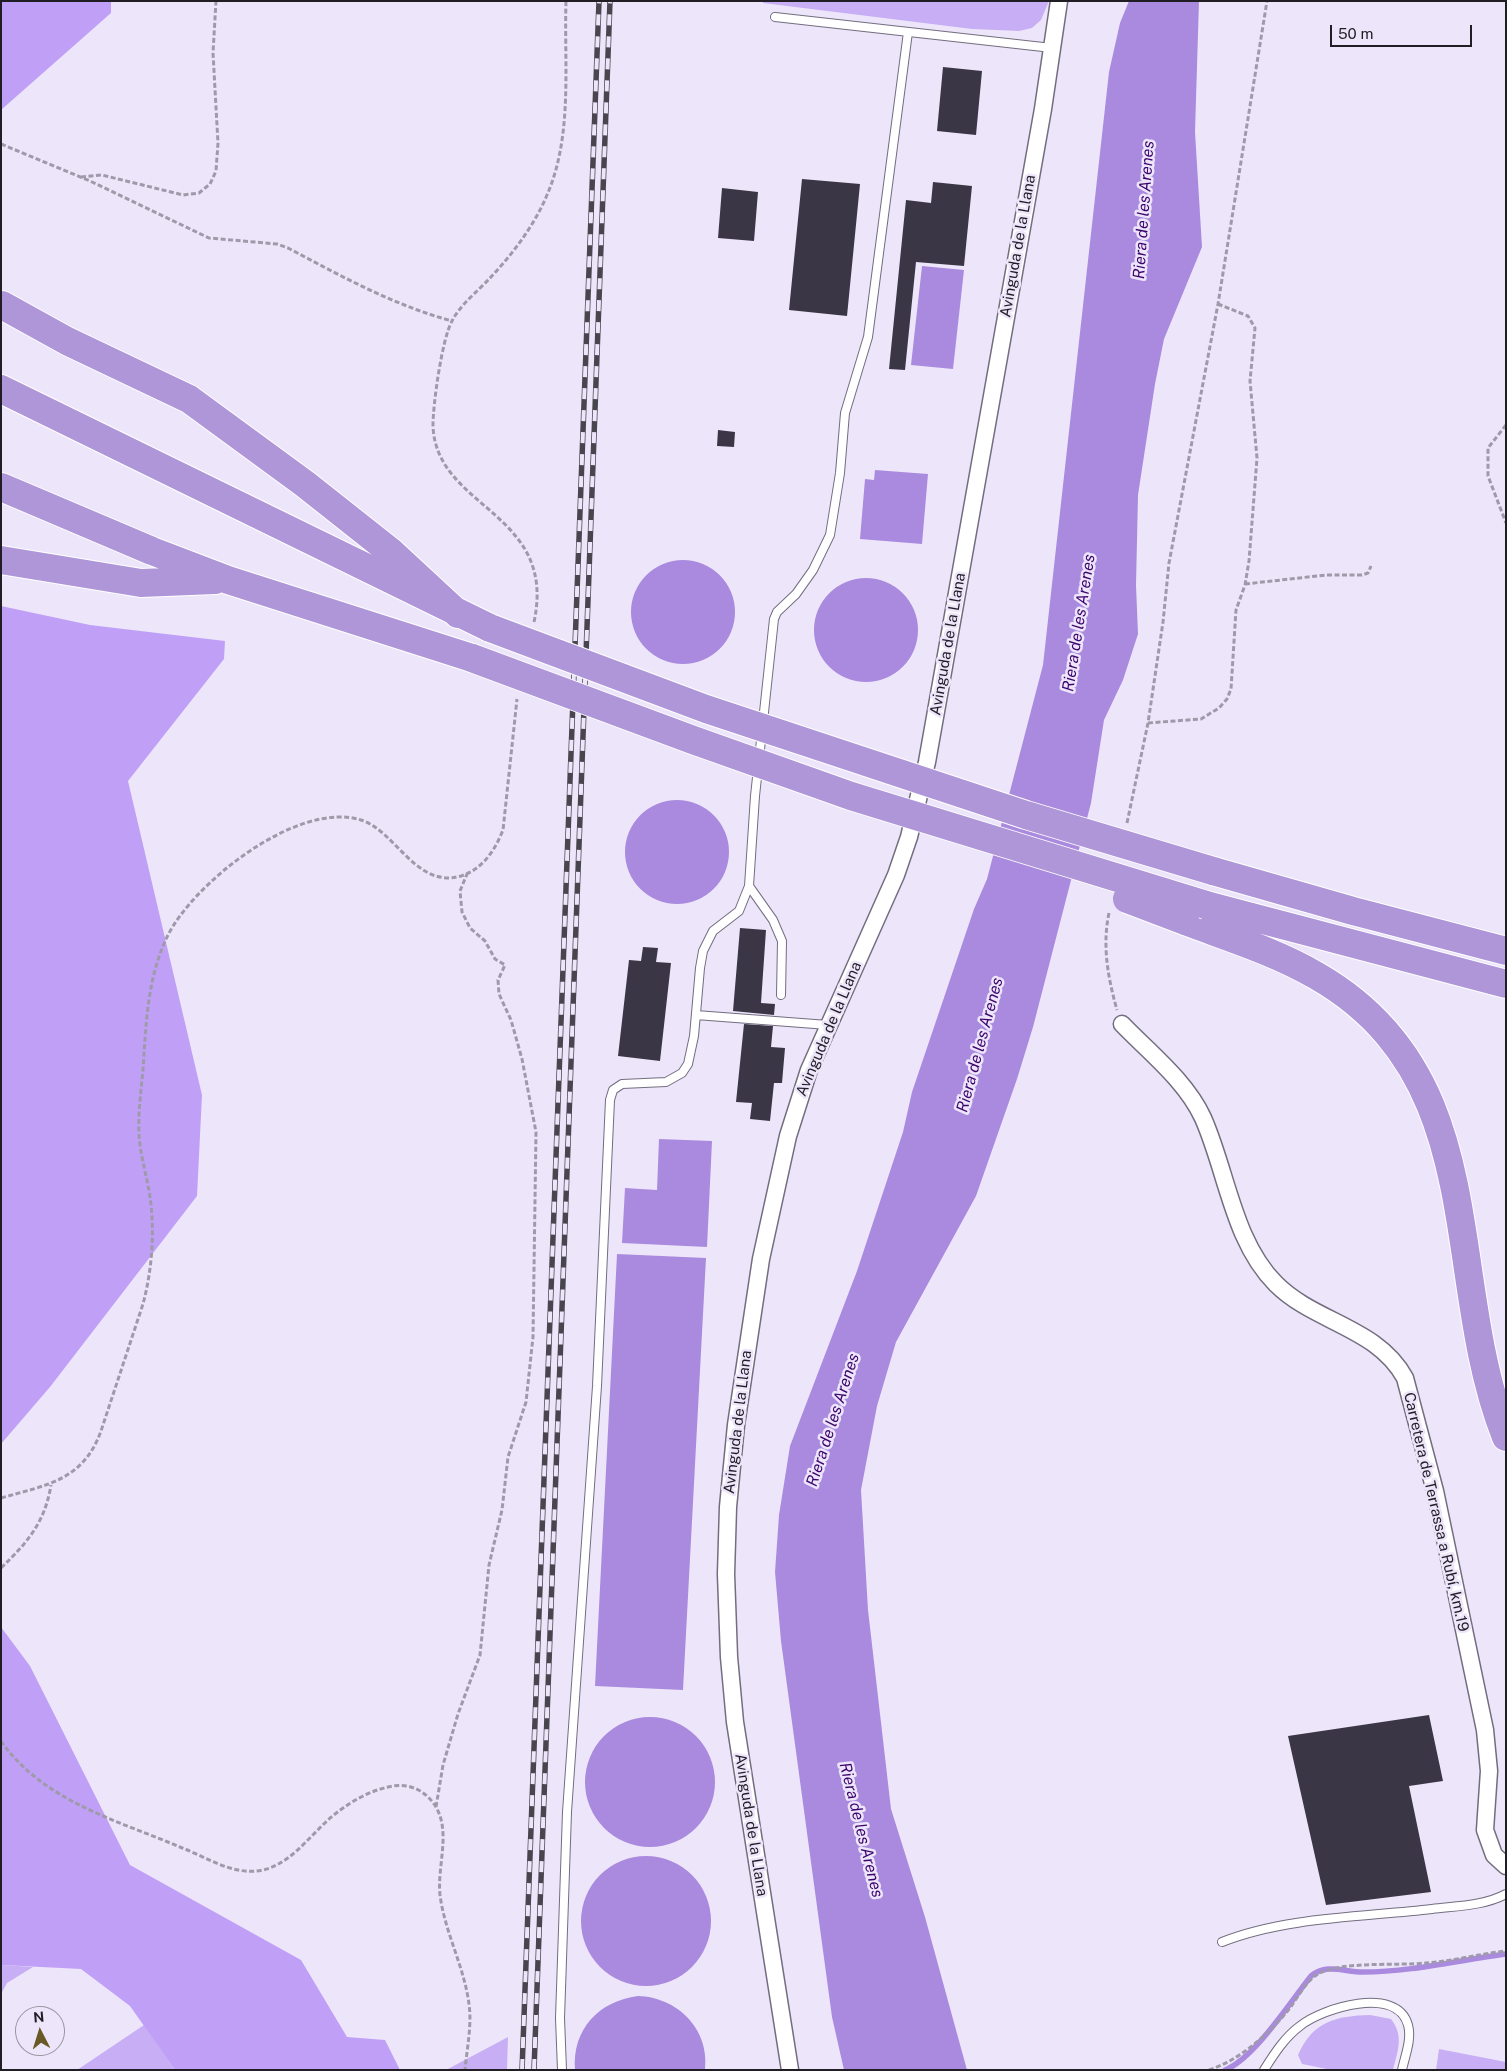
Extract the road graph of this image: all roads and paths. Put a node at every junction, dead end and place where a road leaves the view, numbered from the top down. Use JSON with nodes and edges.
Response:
{"nodes":[{"id":1,"x":216,"y":1,"type":"edge"},
{"id":2,"x":566,"y":1,"type":"edge"},
{"id":3,"x":1060,"y":1,"type":"edge"},
{"id":4,"x":1267,"y":1,"type":"edge"},
{"id":5,"x":776,"y":17,"type":"dead end"},
{"id":6,"x":908,"y":32,"type":"junction"},
{"id":7,"x":1052,"y":48,"type":"junction"},
{"id":8,"x":1,"y":144,"type":"edge"},
{"id":9,"x":80,"y":177,"type":"junction"},
{"id":10,"x":1218,"y":304,"type":"junction"},
{"id":11,"x":2,"y":305,"type":"edge"},
{"id":12,"x":452,"y":321,"type":"junction"},
{"id":13,"x":1,"y":389,"type":"edge"},
{"id":14,"x":1506,"y":425,"type":"edge"},
{"id":15,"x":1,"y":487,"type":"edge"},
{"id":16,"x":1506,"y":523,"type":"edge"},
{"id":17,"x":1,"y":560,"type":"edge"},
{"id":18,"x":1371,"y":566,"type":"dead end"},
{"id":19,"x":228,"y":580,"type":"junction"},
{"id":20,"x":1245,"y":584,"type":"junction"},
{"id":21,"x":458,"y":614,"type":"junction"},
{"id":22,"x":532,"y":632,"type":"dead end"},
{"id":23,"x":519,"y":690,"type":"dead end"},
{"id":24,"x":1148,"y":723,"type":"junction"},
{"id":25,"x":1126,"y":830,"type":"dead end"},
{"id":26,"x":467,"y":874,"type":"junction"},
{"id":27,"x":749,"y":886,"type":"junction"},
{"id":28,"x":1110,"y":908,"type":"dead end"},
{"id":29,"x":1353,"y":911,"type":"junction"},
{"id":30,"x":1196,"y":913,"type":"junction"},
{"id":31,"x":1506,"y":932,"type":"edge"},
{"id":32,"x":1506,"y":951,"type":"edge"},
{"id":33,"x":1506,"y":984,"type":"edge"},
{"id":34,"x":781,"y":996,"type":"dead end"},
{"id":35,"x":696,"y":1015,"type":"junction"},
{"id":36,"x":1122,"y":1024,"type":"joint"},
{"id":37,"x":829,"y":1026,"type":"junction"},
{"id":38,"x":1496,"y":1383,"type":"edge"},
{"id":39,"x":1506,"y":1437,"type":"edge"},
{"id":40,"x":51,"y":1485,"type":"junction"},
{"id":41,"x":1,"y":1498,"type":"edge"},
{"id":42,"x":1,"y":1568,"type":"edge"},
{"id":43,"x":1,"y":1742,"type":"edge"},
{"id":44,"x":436,"y":1807,"type":"junction"},
{"id":45,"x":1506,"y":1866,"type":"edge"},
{"id":46,"x":1506,"y":1894,"type":"edge"},
{"id":47,"x":1222,"y":1942,"type":"dead end"},
{"id":48,"x":464,"y":2070,"type":"edge"},
{"id":49,"x":562,"y":2070,"type":"edge"},
{"id":50,"x":790,"y":2070,"type":"edge"},
{"id":51,"x":1264,"y":2070,"type":"edge"},
{"id":52,"x":1402,"y":2070,"type":"edge"}],
"edges":[{"from":1,"to":9,"type":"path"},
{"from":2,"to":12,"type":"path"},
{"from":3,"to":7,"type":"street","name":"Avinguda de la Llana"},
{"from":4,"to":10,"type":"path"},
{"from":5,"to":6,"type":"lane"},
{"from":6,"to":7,"type":"lane"},
{"from":6,"to":27,"type":"lane"},
{"from":7,"to":37,"type":"street","name":"Avinguda de la Llana"},
{"from":8,"to":9,"type":"path"},
{"from":9,"to":12,"type":"path"},
{"from":10,"to":20,"type":"path"},
{"from":10,"to":24,"type":"path"},
{"from":11,"to":21,"type":"highway"},
{"from":12,"to":22,"type":"path"},
{"from":13,"to":21,"type":"highway"},
{"from":14,"to":16,"type":"path"},
{"from":15,"to":19,"type":"highway"},
{"from":17,"to":19,"type":"highway"},
{"from":18,"to":20,"type":"path"},
{"from":19,"to":30,"type":"highway","bridge":true},
{"from":20,"to":24,"type":"path"},
{"from":21,"to":29,"type":"highway","bridge":true},
{"from":23,"to":26,"type":"path"},
{"from":24,"to":25,"type":"path"},
{"from":26,"to":40,"type":"path"},
{"from":26,"to":44,"type":"path"},
{"from":27,"to":34,"type":"lane"},
{"from":27,"to":35,"type":"lane"},
{"from":28,"to":36,"type":"path"},
{"from":29,"to":31,"type":"highway"},
{"from":29,"to":32,"type":"highway"},
{"from":30,"to":33,"type":"highway"},
{"from":30,"to":38,"type":"highway"},
{"from":35,"to":37,"type":"lane"},
{"from":35,"to":49,"type":"lane"},
{"from":36,"to":45,"type":"street","name":"Carretera de Terrassa a Rubí, km.19"},
{"from":37,"to":50,"type":"street","name":"Avinguda de la Llana"},
{"from":38,"to":39,"type":"highway"},
{"from":40,"to":41,"type":"path"},
{"from":40,"to":42,"type":"path"},
{"from":43,"to":44,"type":"path"},
{"from":44,"to":48,"type":"path"},
{"from":46,"to":47,"type":"lane"},
{"from":51,"to":52,"type":"lane"}]}
